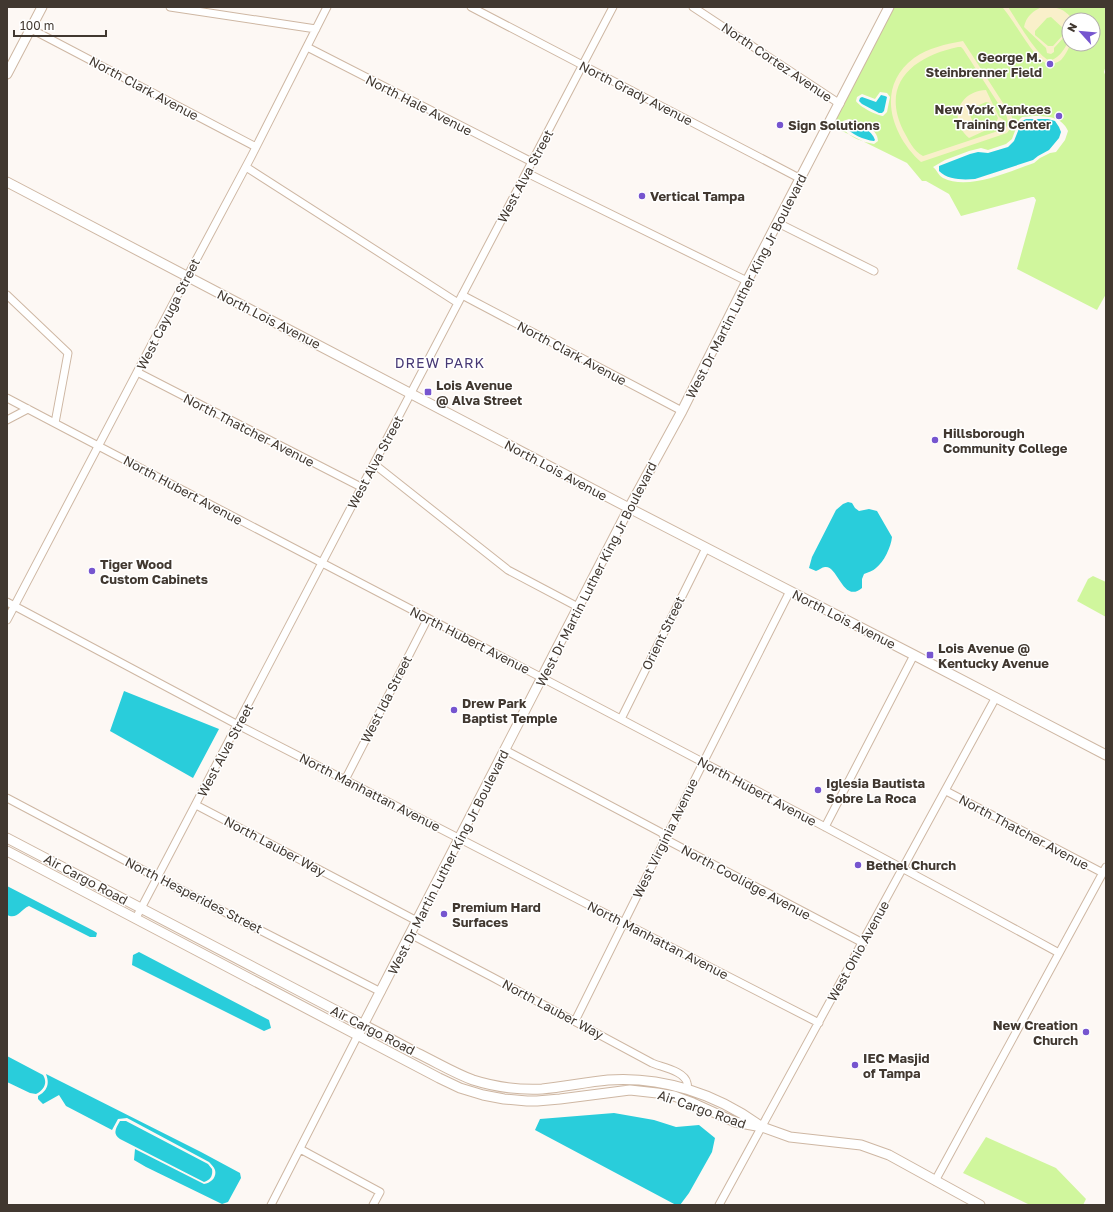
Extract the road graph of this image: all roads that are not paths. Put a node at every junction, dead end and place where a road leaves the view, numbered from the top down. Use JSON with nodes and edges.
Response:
{"nodes":[{"id":1,"x":42,"y":7,"type":"edge"},
{"id":2,"x":170,"y":7,"type":"edge"},
{"id":3,"x":327,"y":7,"type":"edge"},
{"id":4,"x":471,"y":7,"type":"edge"},
{"id":5,"x":613,"y":7,"type":"edge"},
{"id":6,"x":694,"y":7,"type":"edge"},
{"id":7,"x":889,"y":7,"type":"edge"},
{"id":8,"x":31,"y":28,"type":"junction"},
{"id":9,"x":316,"y":29,"type":"junction"},
{"id":10,"x":307,"y":47,"type":"junction"},
{"id":11,"x":583,"y":66,"type":"junction"},
{"id":12,"x":7,"y":74,"type":"edge"},
{"id":13,"x":840,"y":104,"type":"junction"},
{"id":14,"x":256,"y":147,"type":"junction"},
{"id":15,"x":532,"y":162,"type":"junction"},
{"id":16,"x":246,"y":167,"type":"junction"},
{"id":17,"x":527,"y":173,"type":"junction"},
{"id":18,"x":801,"y":179,"type":"junction"},
{"id":19,"x":7,"y":182,"type":"edge"},
{"id":20,"x":778,"y":223,"type":"junction"},
{"id":21,"x":874,"y":271,"type":"dead end"},
{"id":22,"x":187,"y":277,"type":"junction"},
{"id":23,"x":747,"y":281,"type":"junction"},
{"id":24,"x":7,"y":295,"type":"edge"},
{"id":25,"x":462,"y":295,"type":"junction"},
{"id":26,"x":458,"y":303,"type":"junction"},
{"id":27,"x":137,"y":372,"type":"junction"},
{"id":28,"x":410,"y":394,"type":"junction"},
{"id":29,"x":7,"y":398,"type":"edge"},
{"id":30,"x":28,"y":409,"type":"junction"},
{"id":31,"x":682,"y":411,"type":"junction"},
{"id":32,"x":7,"y":420,"type":"edge"},
{"id":33,"x":55,"y":423,"type":"junction"},
{"id":34,"x":99,"y":446,"type":"junction"},
{"id":35,"x":374,"y":464,"type":"junction"},
{"id":36,"x":361,"y":487,"type":"junction"},
{"id":37,"x":629,"y":508,"type":"junction"},
{"id":38,"x":706,"y":548,"type":"junction"},
{"id":39,"x":323,"y":563,"type":"junction"},
{"id":40,"x":790,"y":591,"type":"junction"},
{"id":41,"x":7,"y":602,"type":"edge"},
{"id":42,"x":15,"y":606,"type":"junction"},
{"id":43,"x":578,"y":607,"type":"junction"},
{"id":44,"x":428,"y":618,"type":"junction"},
{"id":45,"x":7,"y":620,"type":"edge"},
{"id":46,"x":914,"y":655,"type":"junction"},
{"id":47,"x":542,"y":677,"type":"junction"},
{"id":48,"x":996,"y":698,"type":"junction"},
{"id":49,"x":621,"y":719,"type":"junction"},
{"id":50,"x":238,"y":725,"type":"junction"},
{"id":51,"x":505,"y":750,"type":"junction"},
{"id":52,"x":1106,"y":755,"type":"edge"},
{"id":53,"x":703,"y":763,"type":"junction"},
{"id":54,"x":345,"y":780,"type":"junction"},
{"id":55,"x":946,"y":791,"type":"junction"},
{"id":56,"x":7,"y":798,"type":"edge"},
{"id":57,"x":196,"y":805,"type":"junction"},
{"id":58,"x":826,"y":827,"type":"junction"},
{"id":59,"x":7,"y":838,"type":"edge"},
{"id":60,"x":460,"y":838,"type":"junction"},
{"id":61,"x":665,"y":839,"type":"junction"},
{"id":62,"x":7,"y":851,"type":"edge"},
{"id":63,"x":904,"y":868,"type":"junction"},
{"id":64,"x":1104,"y":870,"type":"edge"},
{"id":65,"x":158,"y":878,"type":"junction"},
{"id":66,"x":141,"y":909,"type":"junction"},
{"id":67,"x":136,"y":918,"type":"junction"},
{"id":68,"x":417,"y":921,"type":"junction"},
{"id":69,"x":623,"y":922,"type":"junction"},
{"id":70,"x":410,"y":934,"type":"junction"},
{"id":71,"x":863,"y":943,"type":"junction"},
{"id":72,"x":1059,"y":953,"type":"junction"},
{"id":73,"x":381,"y":992,"type":"junction"},
{"id":74,"x":575,"y":1021,"type":"junction"},
{"id":75,"x":819,"y":1023,"type":"junction"},
{"id":76,"x":364,"y":1025,"type":"junction"},
{"id":77,"x":358,"y":1035,"type":"junction"},
{"id":78,"x":688,"y":1089,"type":"junction"},
{"id":79,"x":762,"y":1127,"type":"junction"},
{"id":80,"x":300,"y":1149,"type":"junction"},
{"id":81,"x":935,"y":1181,"type":"junction"},
{"id":82,"x":271,"y":1205,"type":"edge"},
{"id":83,"x":373,"y":1205,"type":"edge"},
{"id":84,"x":719,"y":1205,"type":"edge"},
{"id":85,"x":980,"y":1205,"type":"edge"}],
"edges":[{"from":1,"to":8,"type":"street"},
{"from":2,"to":9,"type":"street"},
{"from":3,"to":9,"type":"street","name":"West Cayuga Street"},
{"from":4,"to":11,"type":"street","name":"North Grady Avenue"},
{"from":5,"to":11,"type":"street","name":"West Alva Street"},
{"from":6,"to":13,"type":"street","name":"North Cortez Avenue"},
{"from":7,"to":13,"type":"street","name":"West Dr Martin Luther King Jr Boulevard"},
{"from":8,"to":12,"type":"street"},
{"from":8,"to":14,"type":"street","name":"North Clark Avenue"},
{"from":9,"to":10,"type":"street","name":"West Cayuga Street"},
{"from":10,"to":14,"type":"street","name":"West Cayuga Street"},
{"from":10,"to":15,"type":"street","name":"North Hale Avenue"},
{"from":11,"to":15,"type":"street","name":"West Alva Street"},
{"from":11,"to":18,"type":"street","name":"North Grady Avenue"},
{"from":13,"to":18,"type":"street","name":"West Dr Martin Luther King Jr Boulevard"},
{"from":14,"to":16,"type":"street","name":"West Cayuga Street"},
{"from":15,"to":17,"type":"street","name":"West Alva Street"},
{"from":16,"to":22,"type":"street","name":"West Cayuga Street"},
{"from":16,"to":26,"type":"street"},
{"from":17,"to":23,"type":"street"},
{"from":17,"to":25,"type":"street","name":"West Alva Street"},
{"from":18,"to":20,"type":"street","name":"West Dr Martin Luther King Jr Boulevard"},
{"from":19,"to":22,"type":"street","name":"North Lois Avenue"},
{"from":20,"to":21,"type":"street"},
{"from":20,"to":23,"type":"street","name":"West Dr Martin Luther King Jr Boulevard"},
{"from":22,"to":27,"type":"street","name":"West Cayuga Street"},
{"from":22,"to":28,"type":"street","name":"North Lois Avenue"},
{"from":23,"to":31,"type":"street","name":"West Dr Martin Luther King Jr Boulevard"},
{"from":24,"to":33,"type":"street"},
{"from":25,"to":26,"type":"street","name":"West Alva Street"},
{"from":25,"to":31,"type":"street","name":"North Clark Avenue"},
{"from":26,"to":28,"type":"street","name":"West Alva Street"},
{"from":27,"to":34,"type":"street","name":"West Cayuga Street"},
{"from":27,"to":36,"type":"street","name":"North Thatcher Avenue"},
{"from":28,"to":35,"type":"street","name":"West Alva Street"},
{"from":28,"to":37,"type":"street","name":"North Lois Avenue"},
{"from":29,"to":30,"type":"street","name":"North Hubert Avenue"},
{"from":30,"to":32,"type":"street"},
{"from":30,"to":33,"type":"street","name":"North Hubert Avenue"},
{"from":31,"to":37,"type":"street","name":"West Dr Martin Luther King Jr Boulevard"},
{"from":33,"to":34,"type":"street","name":"North Hubert Avenue"},
{"from":34,"to":39,"type":"street","name":"North Hubert Avenue"},
{"from":34,"to":42,"type":"street","name":"West Cayuga Street"},
{"from":35,"to":36,"type":"street","name":"West Alva Street"},
{"from":35,"to":43,"type":"street"},
{"from":36,"to":39,"type":"street","name":"West Alva Street"},
{"from":37,"to":38,"type":"street","name":"North Lois Avenue"},
{"from":37,"to":43,"type":"street","name":"West Dr Martin Luther King Jr Boulevard"},
{"from":38,"to":40,"type":"street","name":"North Lois Avenue"},
{"from":38,"to":49,"type":"street","name":"Orient Street"},
{"from":39,"to":44,"type":"street","name":"North Hubert Avenue"},
{"from":39,"to":50,"type":"street","name":"West Alva Street"},
{"from":40,"to":46,"type":"street","name":"North Lois Avenue"},
{"from":40,"to":53,"type":"street","name":"West Virginia Avenue"},
{"from":41,"to":42,"type":"street","name":"North Manhattan Avenue"},
{"from":42,"to":45,"type":"street","name":"West Cayuga Street"},
{"from":42,"to":50,"type":"street","name":"North Manhattan Avenue"},
{"from":43,"to":47,"type":"street","name":"West Dr Martin Luther King Jr Boulevard"},
{"from":44,"to":47,"type":"street","name":"North Hubert Avenue"},
{"from":44,"to":54,"type":"street","name":"West Ida Street"},
{"from":46,"to":48,"type":"street","name":"North Lois Avenue"},
{"from":46,"to":58,"type":"street"},
{"from":47,"to":49,"type":"street","name":"North Hubert Avenue"},
{"from":47,"to":51,"type":"street","name":"West Dr Martin Luther King Jr Boulevard"},
{"from":48,"to":52,"type":"street","name":"North Lois Avenue"},
{"from":48,"to":55,"type":"street","name":"West Ohio Avenue"},
{"from":49,"to":53,"type":"street","name":"North Hubert Avenue"},
{"from":50,"to":54,"type":"street","name":"North Manhattan Avenue"},
{"from":50,"to":57,"type":"street","name":"West Alva Street"},
{"from":51,"to":60,"type":"street","name":"West Dr Martin Luther King Jr Boulevard"},
{"from":51,"to":61,"type":"street","name":"North Coolidge Avenue"},
{"from":53,"to":58,"type":"street","name":"North Hubert Avenue"},
{"from":53,"to":61,"type":"street","name":"West Virginia Avenue"},
{"from":54,"to":60,"type":"street","name":"North Manhattan Avenue"},
{"from":55,"to":63,"type":"street","name":"West Ohio Avenue"},
{"from":55,"to":64,"type":"street","name":"North Thatcher Avenue"},
{"from":56,"to":65,"type":"street","name":"North Hesperides Street"},
{"from":57,"to":65,"type":"street","name":"West Alva Street"},
{"from":57,"to":68,"type":"street","name":"North Lauber Way"},
{"from":58,"to":63,"type":"street","name":"North Hubert Avenue"},
{"from":59,"to":66,"type":"street","name":"Air Cargo Road"},
{"from":60,"to":68,"type":"street","name":"West Dr Martin Luther King Jr Boulevard"},
{"from":60,"to":69,"type":"street","name":"North Manhattan Avenue"},
{"from":61,"to":69,"type":"street","name":"West Virginia Avenue"},
{"from":61,"to":71,"type":"street","name":"North Coolidge Avenue"},
{"from":62,"to":67,"type":"street","name":"Air Cargo Road"},
{"from":63,"to":71,"type":"street","name":"West Ohio Avenue"},
{"from":63,"to":72,"type":"street","name":"North Hubert Avenue"},
{"from":64,"to":72,"type":"street"},
{"from":65,"to":66,"type":"street","name":"West Alva Street"},
{"from":65,"to":73,"type":"street","name":"North Hesperides Street"},
{"from":66,"to":67,"type":"street","name":"West Alva Street"},
{"from":66,"to":76,"type":"street","name":"Air Cargo Road"},
{"from":67,"to":77,"type":"street","name":"Air Cargo Road"},
{"from":68,"to":70,"type":"street","name":"West Dr Martin Luther King Jr Boulevard"},
{"from":69,"to":74,"type":"street","name":"West Virginia Avenue"},
{"from":69,"to":75,"type":"street","name":"North Manhattan Avenue"},
{"from":70,"to":73,"type":"street","name":"West Dr Martin Luther King Jr Boulevard"},
{"from":70,"to":74,"type":"street","name":"North Lauber Way"},
{"from":71,"to":75,"type":"street","name":"West Ohio Avenue"},
{"from":72,"to":81,"type":"street"},
{"from":73,"to":76,"type":"street","name":"West Dr Martin Luther King Jr Boulevard"},
{"from":74,"to":78,"type":"street","name":"North Lauber Way"},
{"from":75,"to":79,"type":"street","name":"West Ohio Avenue"},
{"from":76,"to":77,"type":"street","name":"West Dr Martin Luther King Jr Boulevard"},
{"from":76,"to":78,"type":"street","name":"Air Cargo Road"},
{"from":77,"to":79,"type":"street","name":"Air Cargo Road"},
{"from":77,"to":80,"type":"street","name":"West Dr Martin Luther King Jr Boulevard"},
{"from":78,"to":79,"type":"street","name":"Air Cargo Road"},
{"from":79,"to":81,"type":"street","name":"Air Cargo Road"},
{"from":79,"to":84,"type":"street","name":"West Ohio Avenue"},
{"from":80,"to":82,"type":"street","name":"West Dr Martin Luther King Jr Boulevard"},
{"from":80,"to":83,"type":"street"},
{"from":81,"to":85,"type":"street","name":"Air Cargo Road"}]}
